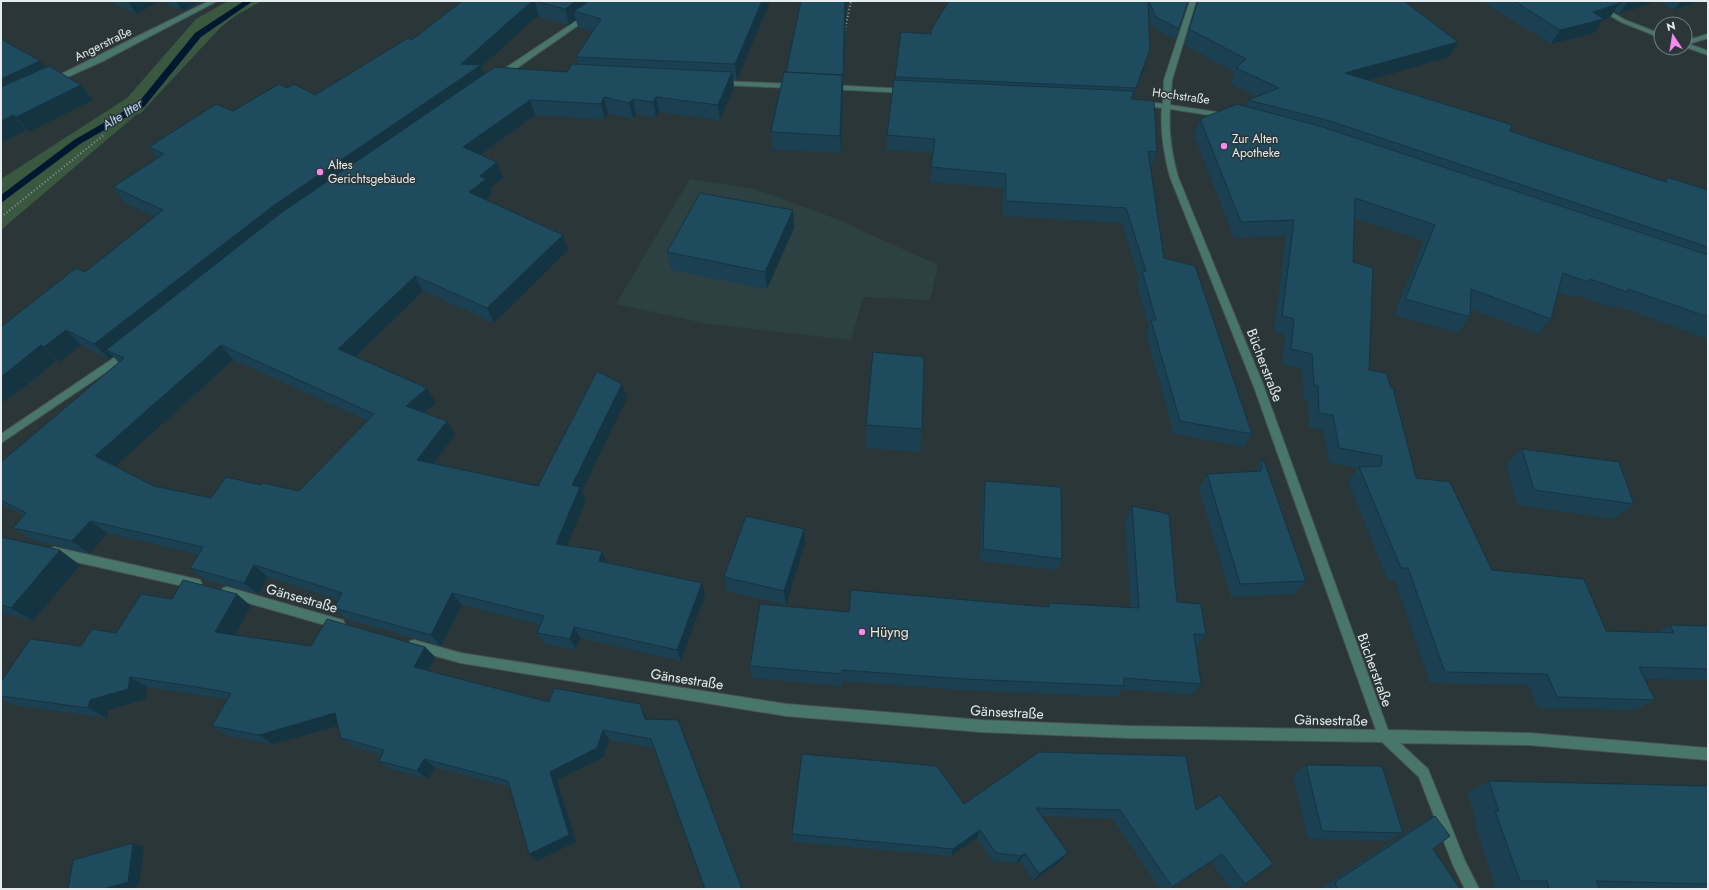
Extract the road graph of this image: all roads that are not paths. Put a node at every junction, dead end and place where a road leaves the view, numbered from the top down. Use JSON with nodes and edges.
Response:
{"nodes":[{"id":1,"x":214,"y":1,"type":"edge"},
{"id":2,"x":610,"y":1,"type":"edge"},
{"id":3,"x":1193,"y":1,"type":"edge"},
{"id":4,"x":1588,"y":1,"type":"edge"},
{"id":5,"x":1653,"y":33,"type":"edge"},
{"id":6,"x":1708,"y":36,"type":"edge"},
{"id":7,"x":1693,"y":41,"type":"edge"},
{"id":8,"x":1693,"y":47,"type":"edge"},
{"id":9,"x":1708,"y":52,"type":"edge"},
{"id":10,"x":505,"y":73,"type":"junction"},
{"id":11,"x":521,"y":74,"type":"edge"},
{"id":12,"x":492,"y":82,"type":"edge"},
{"id":13,"x":710,"y":83,"type":"edge"},
{"id":14,"x":46,"y":84,"type":"edge"},
{"id":15,"x":803,"y":86,"type":"edge"},
{"id":16,"x":826,"y":87,"type":"edge"},
{"id":17,"x":916,"y":91,"type":"edge"},
{"id":18,"x":1136,"y":103,"type":"edge"},
{"id":19,"x":1166,"y":105,"type":"junction"},
{"id":20,"x":1236,"y":118,"type":"edge"},
{"id":21,"x":134,"y":348,"type":"edge"},
{"id":22,"x":1,"y":439,"type":"edge"},
{"id":23,"x":46,"y":550,"type":"edge"},
{"id":24,"x":204,"y":586,"type":"edge"},
{"id":25,"x":219,"y":590,"type":"edge"},
{"id":26,"x":347,"y":626,"type":"edge"},
{"id":27,"x":400,"y":641,"type":"edge"},
{"id":28,"x":1384,"y":736,"type":"junction"},
{"id":29,"x":1708,"y":754,"type":"edge"},
{"id":30,"x":1472,"y":889,"type":"edge"}],
"edges":[{"from":1,"to":14,"type":"street","name":"Angerstraße"},
{"from":2,"to":10,"type":"street"},
{"from":3,"to":19,"type":"street","name":"Bücherstraße"},
{"from":4,"to":5,"type":"street"},
{"from":6,"to":7,"type":"street"},
{"from":8,"to":9,"type":"street"},
{"from":10,"to":11,"type":"street"},
{"from":10,"to":12,"type":"street"},
{"from":13,"to":15,"type":"street"},
{"from":16,"to":17,"type":"street"},
{"from":18,"to":19,"type":"street","name":"Hochstraße"},
{"from":19,"to":20,"type":"street","name":"Hochstraße"},
{"from":19,"to":28,"type":"street","name":"Bücherstraße"},
{"from":21,"to":22,"type":"street"},
{"from":23,"to":24,"type":"street"},
{"from":25,"to":26,"type":"street","name":"Gänsestraße"},
{"from":27,"to":28,"type":"street","name":"Gänsestraße"},
{"from":28,"to":29,"type":"street","name":"Gänsestraße"},
{"from":28,"to":30,"type":"street","name":"Gänsestraße"}]}
